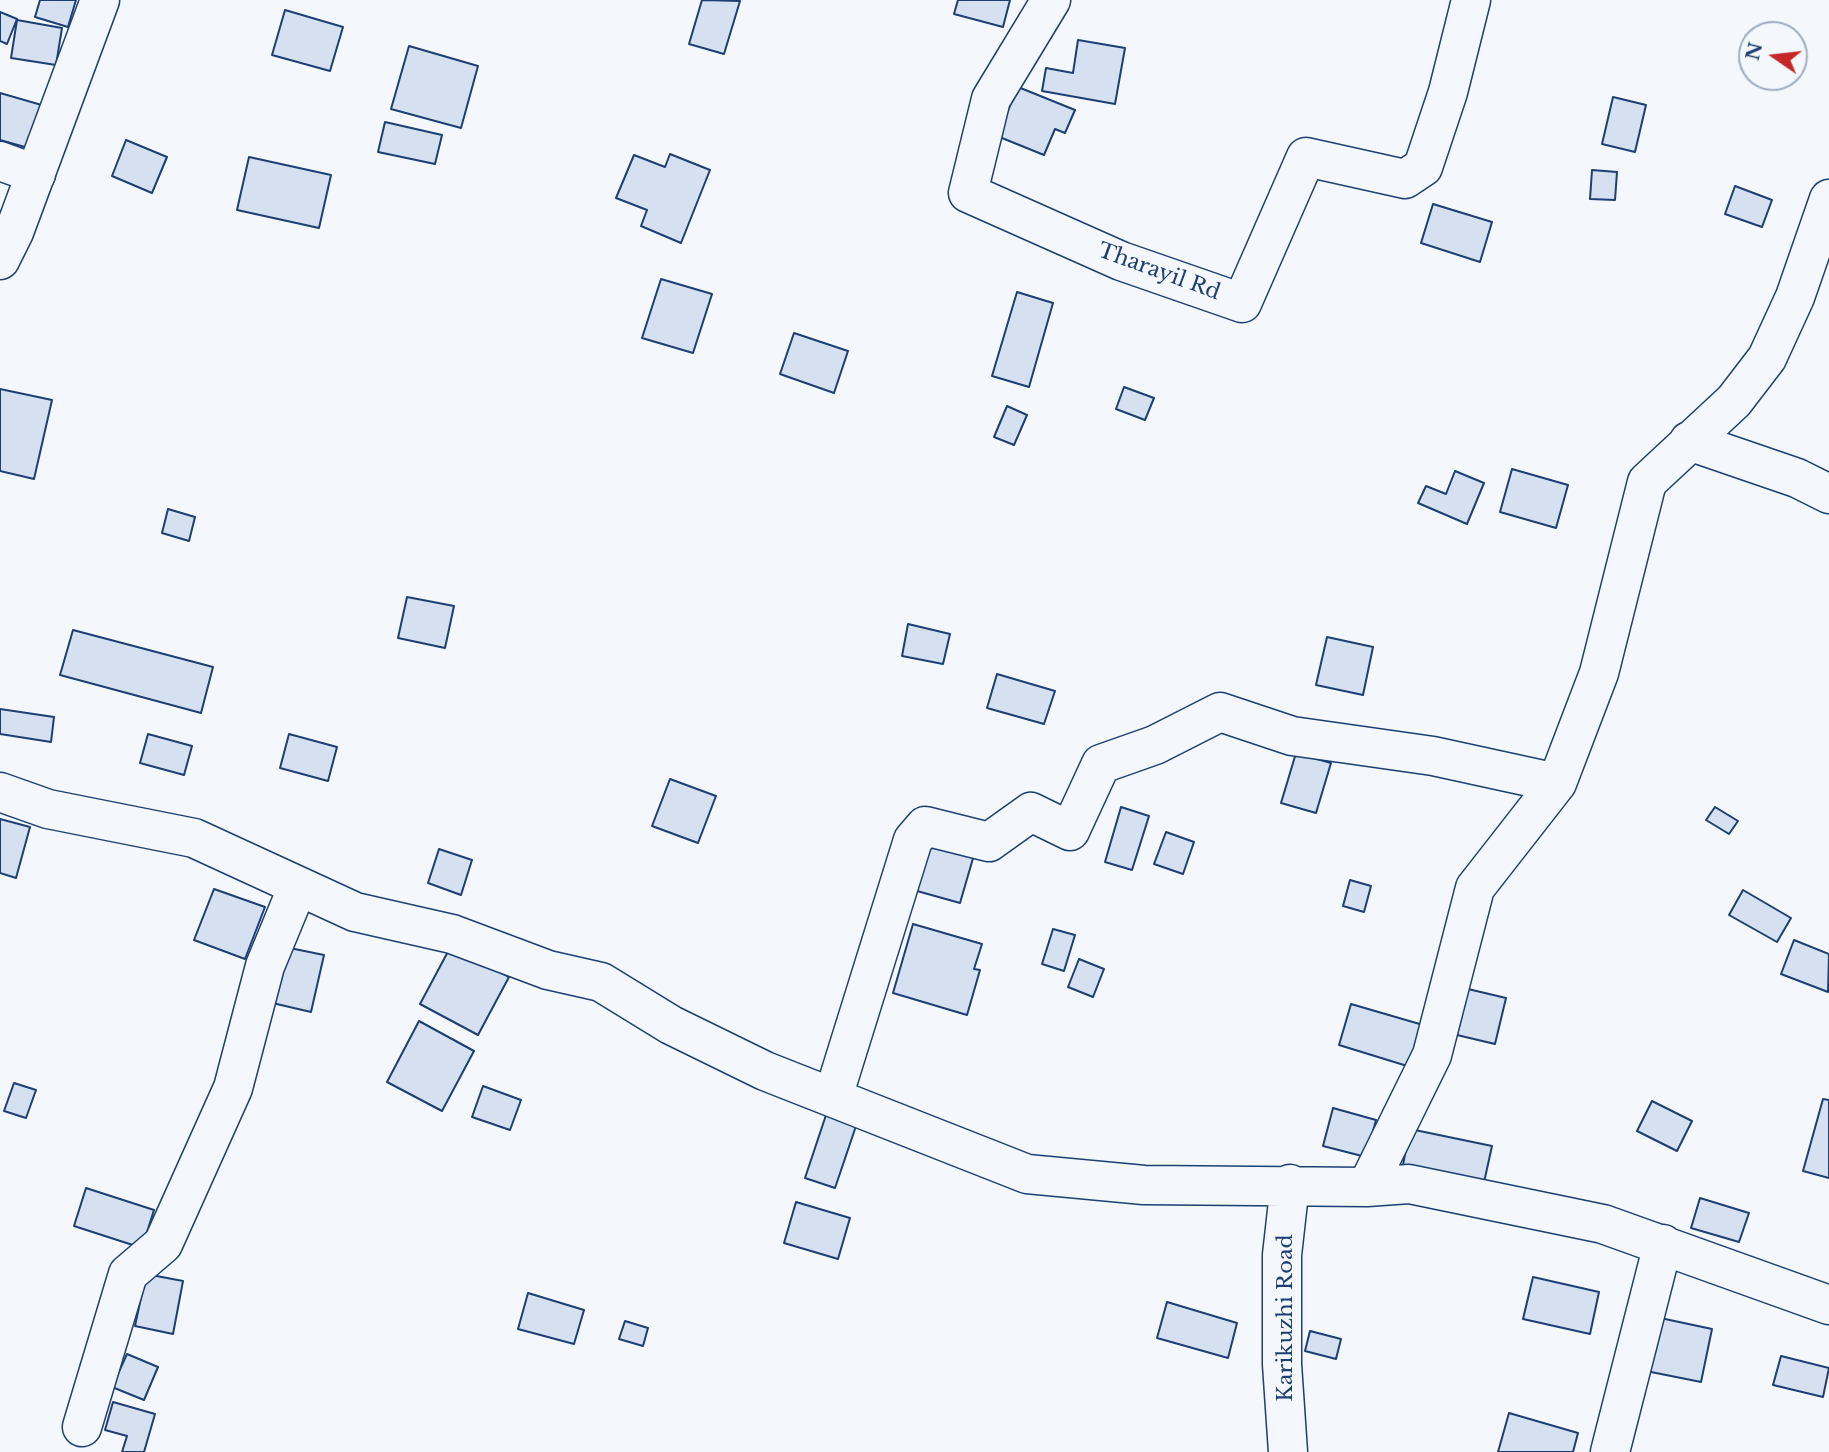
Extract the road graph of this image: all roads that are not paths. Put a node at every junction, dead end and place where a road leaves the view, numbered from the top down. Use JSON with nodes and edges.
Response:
{"nodes":[{"id":1,"x":100,"y":0,"type":"edge"},
{"id":2,"x":1051,"y":0,"type":"edge"},
{"id":3,"x":1471,"y":0,"type":"edge"},
{"id":4,"x":0,"y":161,"type":"edge"},
{"id":5,"x":36,"y":174,"type":"junction"},
{"id":6,"x":1829,"y":199,"type":"edge"},
{"id":7,"x":0,"y":260,"type":"edge"},
{"id":8,"x":1689,"y":441,"type":"junction"},
{"id":9,"x":1829,"y":494,"type":"edge"},
{"id":10,"x":1557,"y":783,"type":"junction"},
{"id":11,"x":0,"y":792,"type":"edge"},
{"id":12,"x":298,"y":886,"type":"junction"},
{"id":13,"x":833,"y":1097,"type":"junction"},
{"id":14,"x":1290,"y":1184,"type":"junction"},
{"id":15,"x":1367,"y":1187,"type":"junction"},
{"id":16,"x":1662,"y":1244,"type":"junction"},
{"id":17,"x":1829,"y":1305,"type":"edge"},
{"id":18,"x":82,"y":1427,"type":"dead end"},
{"id":19,"x":1288,"y":1452,"type":"edge"},
{"id":20,"x":1610,"y":1452,"type":"edge"}],
"edges":[{"from":1,"to":5,"type":"street"},
{"from":2,"to":3,"type":"street","name":"Tharayil Rd"},
{"from":4,"to":5,"type":"street"},
{"from":5,"to":7,"type":"street"},
{"from":6,"to":8,"type":"street"},
{"from":8,"to":9,"type":"street"},
{"from":8,"to":10,"type":"street"},
{"from":10,"to":13,"type":"street"},
{"from":10,"to":15,"type":"street"},
{"from":11,"to":12,"type":"street"},
{"from":12,"to":13,"type":"street"},
{"from":12,"to":18,"type":"street"},
{"from":13,"to":14,"type":"street"},
{"from":14,"to":15,"type":"street"},
{"from":14,"to":19,"type":"street","name":"Karikuzhi Road"},
{"from":15,"to":16,"type":"street"},
{"from":16,"to":17,"type":"street"},
{"from":16,"to":20,"type":"street"}]}
